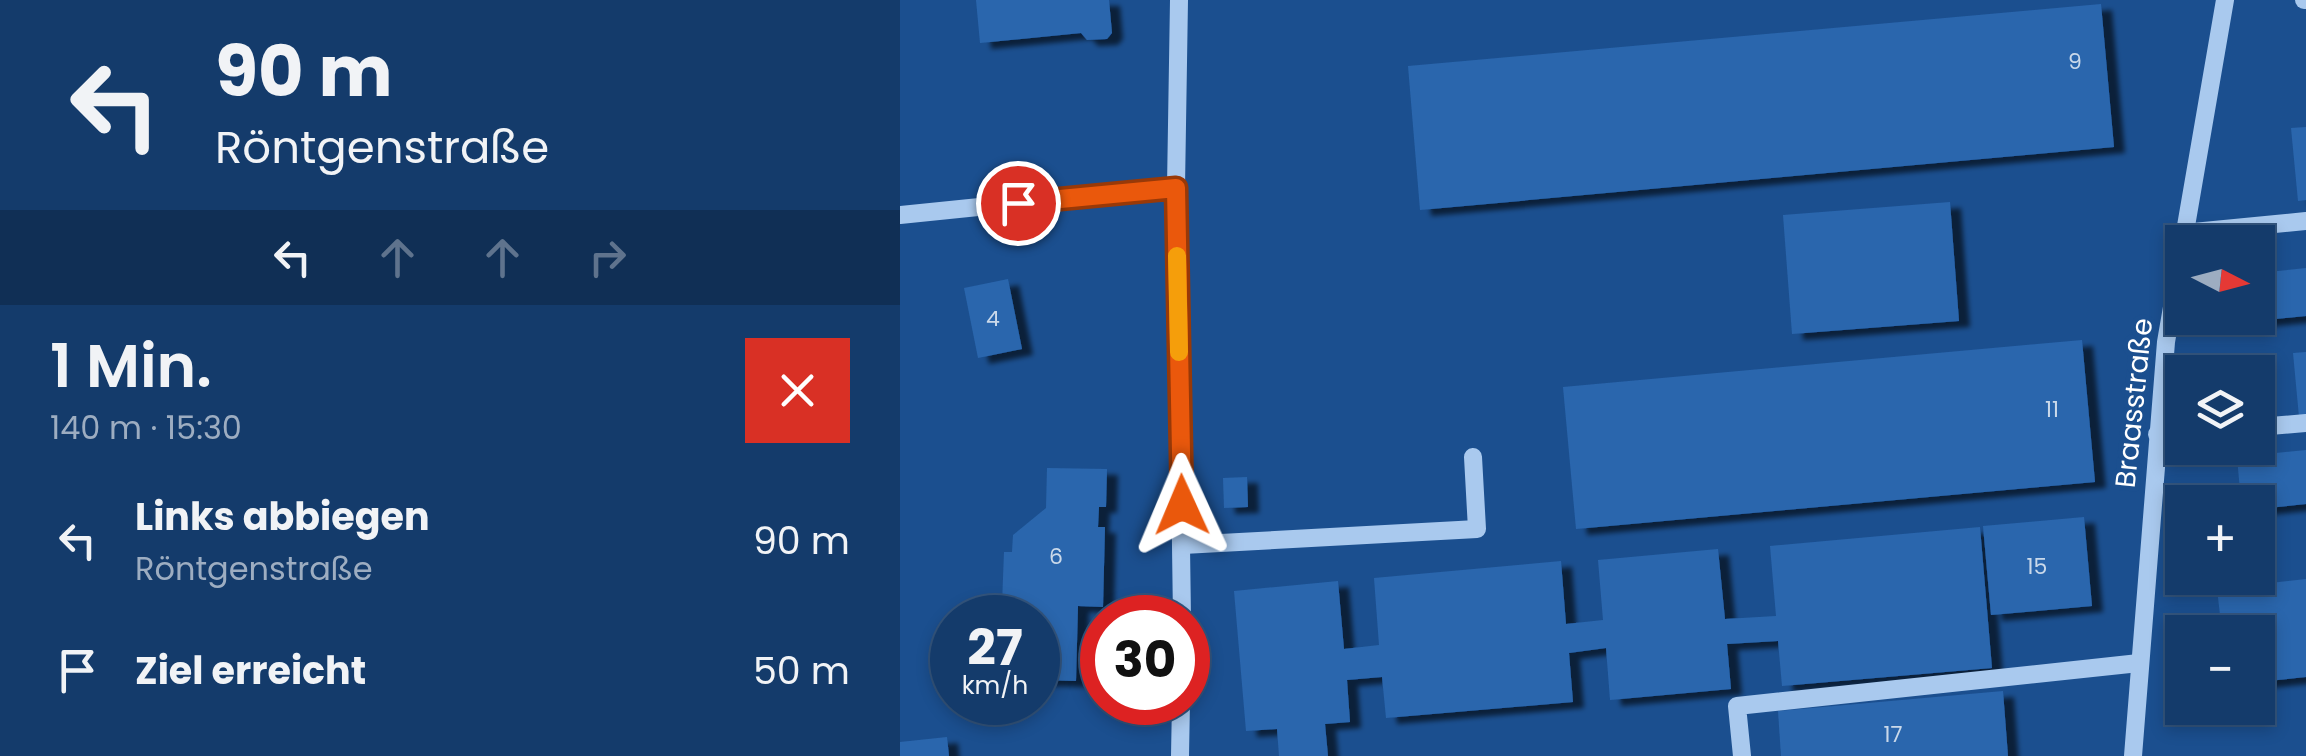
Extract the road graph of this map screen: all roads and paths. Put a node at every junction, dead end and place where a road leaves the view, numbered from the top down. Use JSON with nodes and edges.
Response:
{"nodes":[{"id":1,"x":1179,"y":0,"type":"edge"},
{"id":2,"x":2225,"y":0,"type":"edge"},
{"id":3,"x":1176,"y":188,"type":"junction"},
{"id":4,"x":900,"y":215,"type":"edge"},
{"id":5,"x":2306,"y":221,"type":"edge"},
{"id":6,"x":2184,"y":225,"type":"edge"},
{"id":7,"x":2265,"y":225,"type":"edge"},
{"id":8,"x":2170,"y":335,"type":"edge"},
{"id":9,"x":2306,"y":423,"type":"edge"},
{"id":10,"x":2275,"y":426,"type":"edge"},
{"id":11,"x":2165,"y":433,"type":"edge"},
{"id":12,"x":2157,"y":434,"type":"junction"},
{"id":13,"x":1473,"y":457,"type":"dead end"},
{"id":14,"x":1183,"y":545,"type":"junction"},
{"id":15,"x":1182,"y":595,"type":"edge"},
{"id":16,"x":2139,"y":663,"type":"junction"},
{"id":17,"x":1181,"y":725,"type":"edge"},
{"id":18,"x":1180,"y":756,"type":"edge"},
{"id":19,"x":1742,"y":756,"type":"edge"},
{"id":20,"x":2134,"y":756,"type":"edge"}],
"edges":[{"from":1,"to":3,"type":"street"},
{"from":2,"to":6,"type":"street","name":"Braasstraße"},
{"from":3,"to":4,"type":"street"},
{"from":3,"to":14,"type":"street"},
{"from":5,"to":7,"type":"street"},
{"from":8,"to":12,"type":"street","name":"Braasstraße"},
{"from":9,"to":10,"type":"street"},
{"from":11,"to":12,"type":"street"},
{"from":12,"to":16,"type":"street","name":"Braasstraße"},
{"from":13,"to":14,"type":"street"},
{"from":14,"to":15,"type":"street"},
{"from":16,"to":19,"type":"street"},
{"from":16,"to":20,"type":"street","name":"Braasstraße"},
{"from":17,"to":18,"type":"street"}]}
